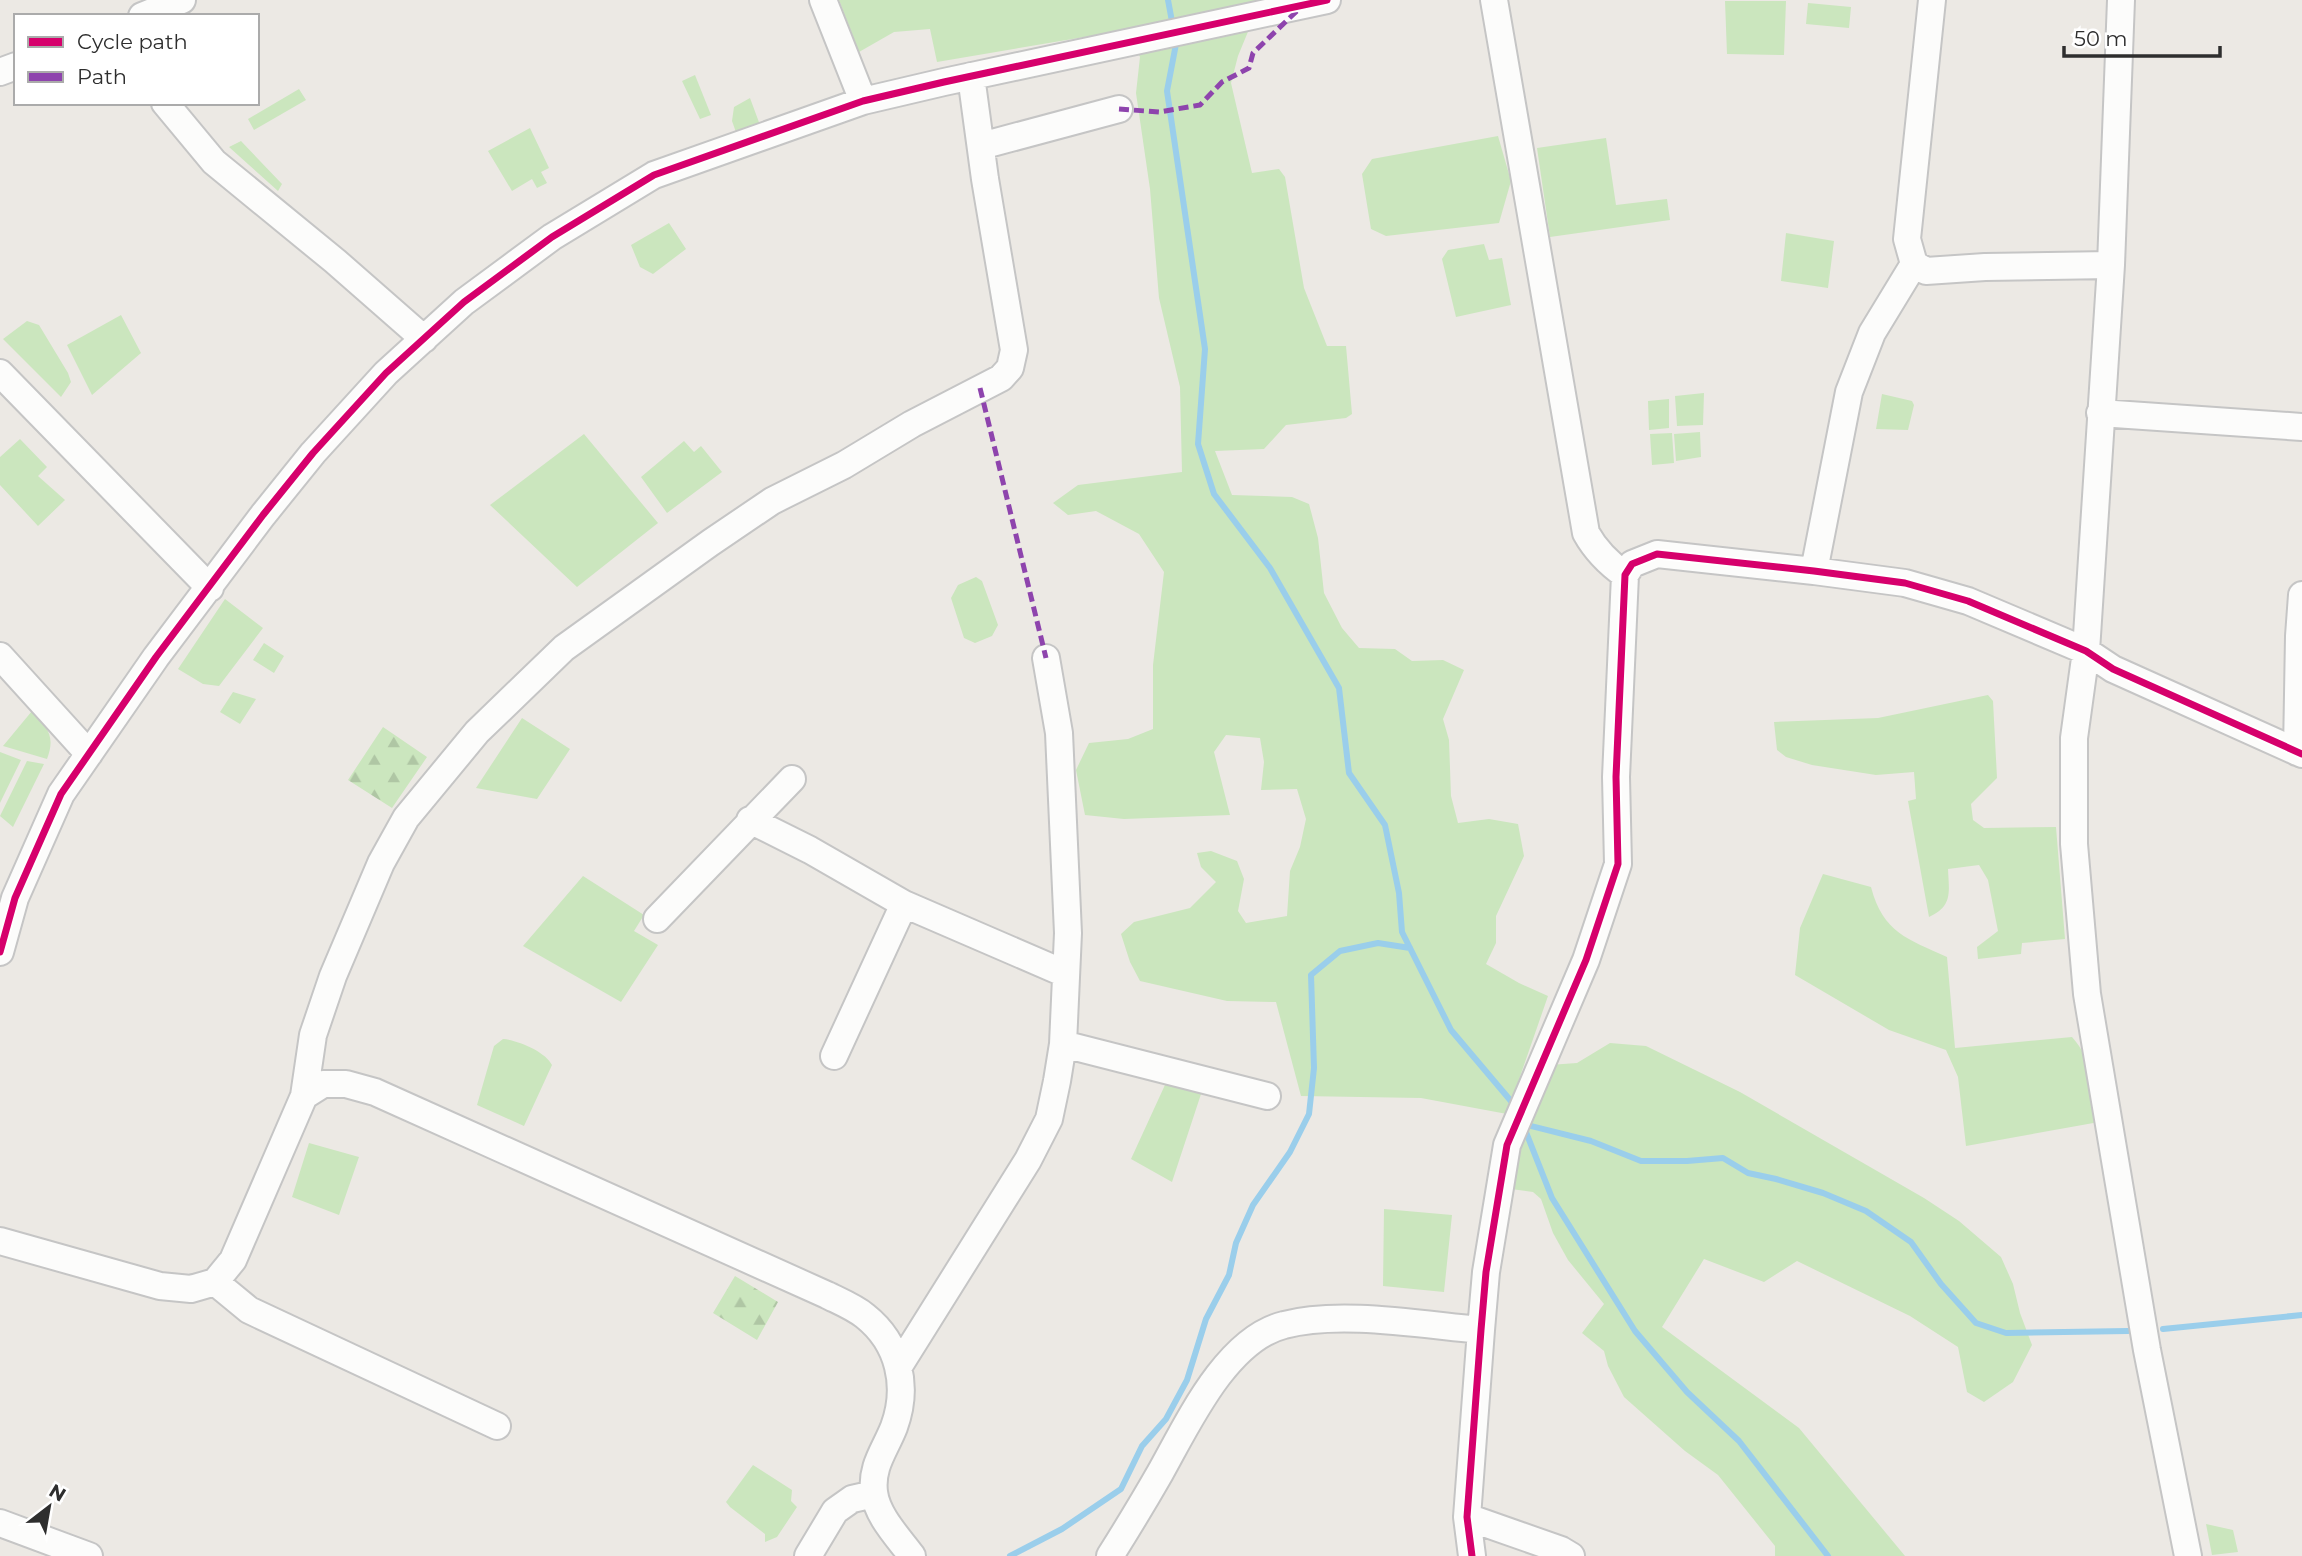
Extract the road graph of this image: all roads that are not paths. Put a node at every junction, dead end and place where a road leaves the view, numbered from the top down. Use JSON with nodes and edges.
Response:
{"nodes":[{"id":1,"x":182,"y":0,"type":"edge"},
{"id":2,"x":823,"y":0,"type":"edge"},
{"id":3,"x":1327,"y":0,"type":"edge"},
{"id":4,"x":1494,"y":0,"type":"edge"},
{"id":5,"x":1932,"y":0,"type":"edge"},
{"id":6,"x":2121,"y":0,"type":"edge"},
{"id":7,"x":147,"y":14,"type":"edge"},
{"id":8,"x":971,"y":76,"type":"junction"},
{"id":9,"x":863,"y":102,"type":"junction"},
{"id":10,"x":167,"y":105,"type":"edge"},
{"id":11,"x":1119,"y":109,"type":"dead end"},
{"id":12,"x":981,"y":146,"type":"junction"},
{"id":13,"x":1914,"y":264,"type":"junction"},
{"id":14,"x":2111,"y":265,"type":"junction"},
{"id":15,"x":424,"y":339,"type":"junction"},
{"id":16,"x":0,"y":373,"type":"edge"},
{"id":17,"x":2100,"y":413,"type":"junction"},
{"id":18,"x":2302,"y":427,"type":"edge"},
{"id":19,"x":1814,"y":571,"type":"junction"},
{"id":20,"x":1625,"y":575,"type":"junction"},
{"id":21,"x":210,"y":587,"type":"junction"},
{"id":22,"x":2302,"y":595,"type":"edge"},
{"id":23,"x":2087,"y":651,"type":"junction"},
{"id":24,"x":0,"y":656,"type":"edge"},
{"id":25,"x":1046,"y":658,"type":"dead end"},
{"id":26,"x":2300,"y":753,"type":"edge"},
{"id":27,"x":89,"y":754,"type":"junction"},
{"id":28,"x":792,"y":779,"type":"dead end"},
{"id":29,"x":750,"y":821,"type":"junction"},
{"id":30,"x":904,"y":904,"type":"junction"},
{"id":31,"x":657,"y":919,"type":"dead end"},
{"id":32,"x":0,"y":952,"type":"edge"},
{"id":33,"x":1066,"y":974,"type":"junction"},
{"id":34,"x":1063,"y":1044,"type":"junction"},
{"id":35,"x":834,"y":1056,"type":"dead end"},
{"id":36,"x":304,"y":1096,"type":"junction"},
{"id":37,"x":1266,"y":1096,"type":"dead end"},
{"id":38,"x":0,"y":1241,"type":"edge"},
{"id":39,"x":215,"y":1282,"type":"junction"},
{"id":40,"x":1481,"y":1330,"type":"junction"},
{"id":41,"x":899,"y":1366,"type":"junction"},
{"id":42,"x":497,"y":1426,"type":"dead end"},
{"id":43,"x":874,"y":1494,"type":"junction"},
{"id":44,"x":1467,"y":1517,"type":"junction"},
{"id":45,"x":0,"y":1523,"type":"edge"},
{"id":46,"x":89,"y":1556,"type":"edge"},
{"id":47,"x":808,"y":1556,"type":"edge"},
{"id":48,"x":912,"y":1556,"type":"edge"},
{"id":49,"x":1110,"y":1556,"type":"edge"},
{"id":50,"x":1472,"y":1556,"type":"edge"},
{"id":51,"x":1570,"y":1556,"type":"edge"},
{"id":52,"x":2188,"y":1556,"type":"edge"}],
"edges":[{"from":1,"to":7,"type":"street"},
{"from":2,"to":9,"type":"street"},
{"from":3,"to":8,"type":"street"},
{"from":4,"to":20,"type":"street"},
{"from":5,"to":13,"type":"street"},
{"from":6,"to":14,"type":"street"},
{"from":8,"to":9,"type":"street"},
{"from":8,"to":12,"type":"street"},
{"from":9,"to":15,"type":"street"},
{"from":10,"to":15,"type":"street"},
{"from":11,"to":12,"type":"street"},
{"from":12,"to":36,"type":"street"},
{"from":13,"to":14,"type":"street"},
{"from":13,"to":19,"type":"street"},
{"from":14,"to":17,"type":"street"},
{"from":15,"to":21,"type":"street"},
{"from":16,"to":21,"type":"street"},
{"from":17,"to":18,"type":"street"},
{"from":17,"to":23,"type":"street"},
{"from":19,"to":20,"type":"street"},
{"from":19,"to":23,"type":"street"},
{"from":20,"to":40,"type":"street"},
{"from":21,"to":27,"type":"street"},
{"from":22,"to":26,"type":"street"},
{"from":23,"to":26,"type":"street"},
{"from":23,"to":52,"type":"street"},
{"from":24,"to":27,"type":"street"},
{"from":25,"to":33,"type":"street"},
{"from":27,"to":32,"type":"street"},
{"from":28,"to":29,"type":"street"},
{"from":29,"to":30,"type":"street"},
{"from":29,"to":31,"type":"street"},
{"from":30,"to":33,"type":"street"},
{"from":30,"to":35,"type":"street"},
{"from":33,"to":34,"type":"street"},
{"from":34,"to":37,"type":"street"},
{"from":34,"to":41,"type":"street"},
{"from":36,"to":39,"type":"street"},
{"from":36,"to":41,"type":"street"},
{"from":38,"to":39,"type":"street"},
{"from":39,"to":42,"type":"street"},
{"from":40,"to":44,"type":"street"},
{"from":40,"to":49,"type":"street"},
{"from":41,"to":43,"type":"street"},
{"from":43,"to":47,"type":"street"},
{"from":43,"to":48,"type":"street"},
{"from":44,"to":50,"type":"street"},
{"from":44,"to":51,"type":"street"},
{"from":45,"to":46,"type":"street"}]}
